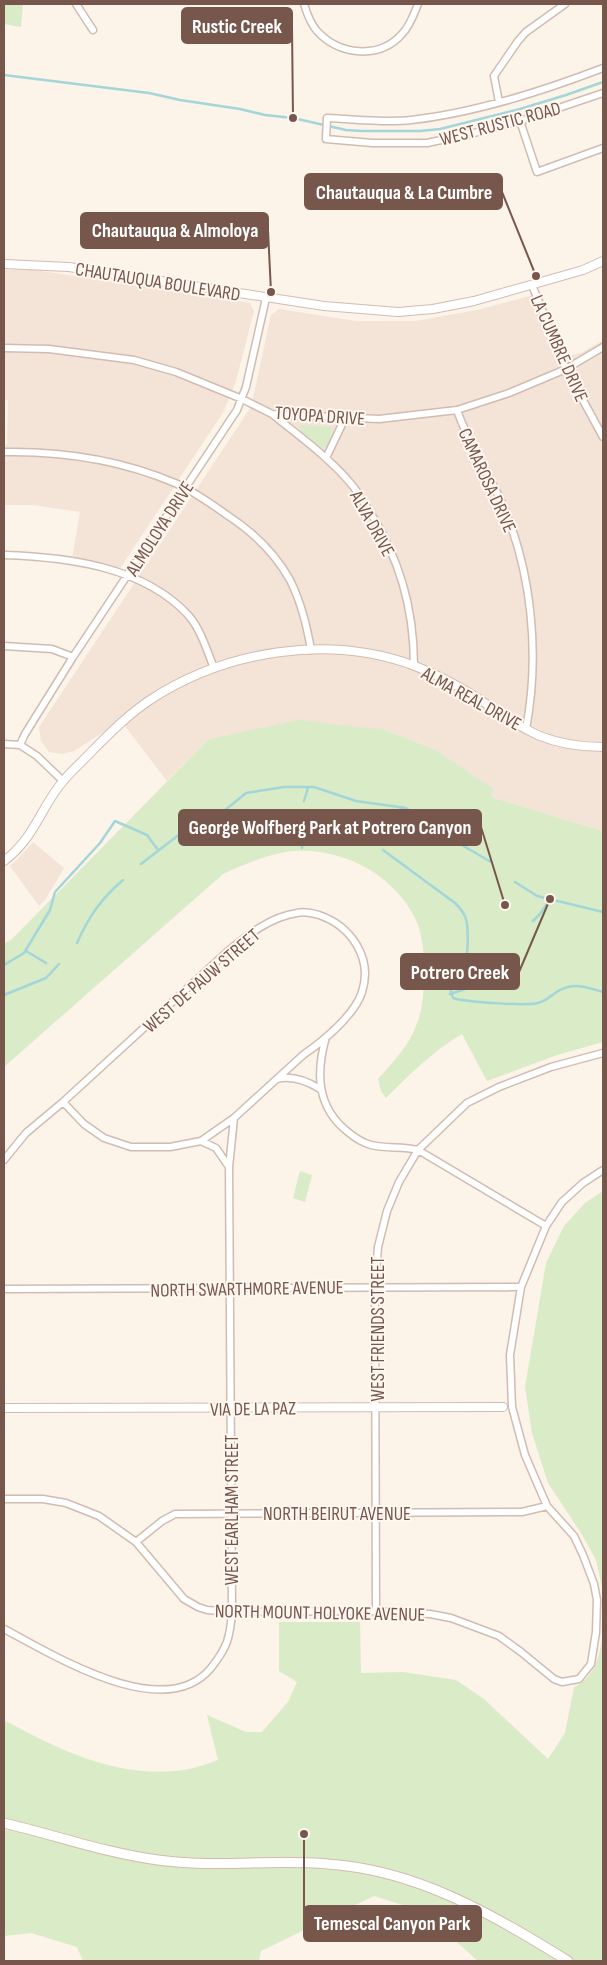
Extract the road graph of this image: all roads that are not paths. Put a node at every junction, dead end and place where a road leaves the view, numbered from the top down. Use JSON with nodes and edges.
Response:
{"nodes":[{"id":1,"x":76,"y":4,"type":"edge"},
{"id":2,"x":304,"y":4,"type":"edge"},
{"id":3,"x":418,"y":4,"type":"edge"},
{"id":4,"x":565,"y":4,"type":"edge"},
{"id":5,"x":93,"y":30,"type":"dead end"},
{"id":6,"x":603,"y":68,"type":"edge"},
{"id":7,"x":603,"y":93,"type":"edge"},
{"id":8,"x":499,"y":102,"type":"junction"},
{"id":9,"x":520,"y":121,"type":"junction"},
{"id":10,"x":603,"y":148,"type":"edge"},
{"id":11,"x":603,"y":261,"type":"edge"},
{"id":12,"x":4,"y":264,"type":"edge"},
{"id":13,"x":532,"y":285,"type":"junction"},
{"id":14,"x":266,"y":298,"type":"junction"},
{"id":15,"x":603,"y":347,"type":"edge"},
{"id":16,"x":4,"y":348,"type":"edge"},
{"id":17,"x":566,"y":369,"type":"junction"},
{"id":18,"x":242,"y":399,"type":"junction"},
{"id":19,"x":457,"y":410,"type":"junction"},
{"id":20,"x":272,"y":414,"type":"junction"},
{"id":21,"x":345,"y":418,"type":"junction"},
{"id":22,"x":603,"y":437,"type":"edge"},
{"id":23,"x":4,"y":452,"type":"edge"},
{"id":24,"x":326,"y":458,"type":"junction"},
{"id":25,"x":185,"y":488,"type":"junction"},
{"id":26,"x":4,"y":556,"type":"edge"},
{"id":27,"x":128,"y":576,"type":"junction"},
{"id":28,"x":4,"y":646,"type":"edge"},
{"id":29,"x":311,"y":650,"type":"junction"},
{"id":30,"x":73,"y":657,"type":"junction"},
{"id":31,"x":414,"y":666,"type":"junction"},
{"id":32,"x":214,"y":668,"type":"junction"},
{"id":33,"x":526,"y":729,"type":"junction"},
{"id":34,"x":4,"y":744,"type":"edge"},
{"id":35,"x":20,"y":745,"type":"junction"},
{"id":36,"x":603,"y":747,"type":"edge"},
{"id":37,"x":63,"y":781,"type":"junction"},
{"id":38,"x":4,"y":861,"type":"edge"},
{"id":39,"x":326,"y":1036,"type":"junction"},
{"id":40,"x":603,"y":1053,"type":"edge"},
{"id":41,"x":276,"y":1080,"type":"junction"},
{"id":42,"x":318,"y":1088,"type":"junction"},
{"id":43,"x":63,"y":1102,"type":"junction"},
{"id":44,"x":234,"y":1118,"type":"junction"},
{"id":45,"x":201,"y":1141,"type":"junction"},
{"id":46,"x":418,"y":1150,"type":"junction"},
{"id":47,"x":4,"y":1160,"type":"edge"},
{"id":48,"x":229,"y":1167,"type":"junction"},
{"id":49,"x":603,"y":1170,"type":"edge"},
{"id":50,"x":546,"y":1226,"type":"junction"},
{"id":51,"x":375,"y":1286,"type":"junction"},
{"id":52,"x":521,"y":1287,"type":"junction"},
{"id":53,"x":231,"y":1288,"type":"junction"},
{"id":54,"x":4,"y":1289,"type":"edge"},
{"id":55,"x":377,"y":1406,"type":"junction"},
{"id":56,"x":503,"y":1407,"type":"dead end"},
{"id":57,"x":4,"y":1408,"type":"edge"},
{"id":58,"x":230,"y":1408,"type":"junction"},
{"id":59,"x":4,"y":1499,"type":"edge"},
{"id":60,"x":547,"y":1506,"type":"junction"},
{"id":61,"x":230,"y":1513,"type":"junction"},
{"id":62,"x":377,"y":1514,"type":"junction"},
{"id":63,"x":136,"y":1542,"type":"junction"},
{"id":64,"x":376,"y":1611,"type":"junction"},
{"id":65,"x":232,"y":1612,"type":"junction"},
{"id":66,"x":4,"y":1629,"type":"edge"},
{"id":67,"x":4,"y":1823,"type":"edge"},
{"id":68,"x":568,"y":1961,"type":"edge"}],
"edges":[{"from":1,"to":5,"type":"street"},
{"from":2,"to":3,"type":"street"},
{"from":4,"to":8,"type":"street"},
{"from":6,"to":8,"type":"street"},
{"from":7,"to":9,"type":"street","name":"WEST RUSTIC ROAD"},
{"from":8,"to":9,"type":"street","name":"WEST RUSTIC ROAD"},
{"from":9,"to":10,"type":"street"},
{"from":11,"to":13,"type":"street","name":"CHAUTAUQUA BOULEVARD"},
{"from":12,"to":14,"type":"street","name":"CHAUTAUQUA BOULEVARD"},
{"from":13,"to":14,"type":"street","name":"CHAUTAUQUA BOULEVARD"},
{"from":13,"to":17,"type":"street","name":"LA CUMBRE DRIVE"},
{"from":14,"to":18,"type":"street","name":"ALMOLOYA DRIVE"},
{"from":15,"to":17,"type":"street","name":"TOYOPA DRIVE"},
{"from":16,"to":18,"type":"street","name":"TOYOPA DRIVE"},
{"from":17,"to":19,"type":"street","name":"TOYOPA DRIVE"},
{"from":17,"to":22,"type":"street","name":"LA CUMBRE DRIVE"},
{"from":18,"to":20,"type":"street","name":"TOYOPA DRIVE"},
{"from":18,"to":25,"type":"street","name":"ALMOLOYA DRIVE"},
{"from":19,"to":21,"type":"street","name":"TOYOPA DRIVE"},
{"from":19,"to":33,"type":"street","name":"CAMAROSA DRIVE"},
{"from":20,"to":21,"type":"street","name":"TOYOPA DRIVE"},
{"from":20,"to":24,"type":"street","name":"ALVA DRIVE"},
{"from":21,"to":24,"type":"street"},
{"from":23,"to":25,"type":"street"},
{"from":24,"to":31,"type":"street","name":"ALVA DRIVE"},
{"from":25,"to":27,"type":"street","name":"ALMOLOYA DRIVE"},
{"from":25,"to":29,"type":"street"},
{"from":26,"to":27,"type":"street"},
{"from":27,"to":30,"type":"street","name":"ALMOLOYA DRIVE"},
{"from":27,"to":32,"type":"street"},
{"from":28,"to":30,"type":"street"},
{"from":29,"to":31,"type":"street","name":"ALMA REAL DRIVE"},
{"from":29,"to":32,"type":"street","name":"ALMA REAL DRIVE"},
{"from":30,"to":35,"type":"street","name":"ALMOLOYA DRIVE"},
{"from":31,"to":33,"type":"street","name":"ALMA REAL DRIVE"},
{"from":32,"to":37,"type":"street","name":"ALMA REAL DRIVE"},
{"from":33,"to":36,"type":"street","name":"ALMA REAL DRIVE"},
{"from":34,"to":35,"type":"street"},
{"from":35,"to":37,"type":"street"},
{"from":37,"to":38,"type":"street","name":"ALMA REAL DRIVE"},
{"from":39,"to":41,"type":"street"},
{"from":39,"to":42,"type":"street"},
{"from":39,"to":43,"type":"street","name":"WEST DE PAUW STREET"},
{"from":40,"to":46,"type":"street","name":"WEST FRIENDS STREET"},
{"from":41,"to":42,"type":"street"},
{"from":41,"to":44,"type":"street"},
{"from":42,"to":46,"type":"street"},
{"from":43,"to":45,"type":"street"},
{"from":43,"to":47,"type":"street","name":"WEST DE PAUW STREET"},
{"from":44,"to":45,"type":"street"},
{"from":44,"to":48,"type":"street","name":"WEST EARLHAM STREET"},
{"from":45,"to":48,"type":"street"},
{"from":46,"to":50,"type":"street"},
{"from":46,"to":51,"type":"street","name":"WEST FRIENDS STREET"},
{"from":48,"to":53,"type":"street","name":"WEST EARLHAM STREET"},
{"from":49,"to":50,"type":"street"},
{"from":50,"to":52,"type":"street"},
{"from":51,"to":52,"type":"street","name":"NORTH SWARTHMORE AVENUE"},
{"from":51,"to":53,"type":"street","name":"NORTH SWARTHMORE AVENUE"},
{"from":51,"to":55,"type":"street","name":"WEST FRIENDS STREET"},
{"from":52,"to":60,"type":"street"},
{"from":53,"to":54,"type":"street","name":"NORTH SWARTHMORE AVENUE"},
{"from":53,"to":58,"type":"street","name":"WEST EARLHAM STREET"},
{"from":55,"to":56,"type":"street","name":"VIA DE LA PAZ"},
{"from":55,"to":58,"type":"street","name":"VIA DE LA PAZ"},
{"from":55,"to":62,"type":"street","name":"WEST FRIENDS STREET"},
{"from":57,"to":58,"type":"street","name":"VIA DE LA PAZ"},
{"from":58,"to":61,"type":"street","name":"WEST EARLHAM STREET"},
{"from":59,"to":63,"type":"street","name":"NORTH MOUNT HOLYOKE AVENUE"},
{"from":60,"to":62,"type":"street","name":"NORTH BEIRUT AVENUE"},
{"from":60,"to":64,"type":"street","name":"NORTH MOUNT HOLYOKE AVENUE"},
{"from":61,"to":62,"type":"street","name":"NORTH BEIRUT AVENUE"},
{"from":61,"to":63,"type":"street","name":"NORTH BEIRUT AVENUE"},
{"from":61,"to":65,"type":"street","name":"WEST EARLHAM STREET"},
{"from":62,"to":64,"type":"street","name":"WEST FRIENDS STREET"},
{"from":63,"to":65,"type":"street","name":"NORTH MOUNT HOLYOKE AVENUE"},
{"from":64,"to":65,"type":"street","name":"NORTH MOUNT HOLYOKE AVENUE"},
{"from":65,"to":66,"type":"street","name":"WEST EARLHAM STREET"},
{"from":67,"to":68,"type":"main road"}]}
